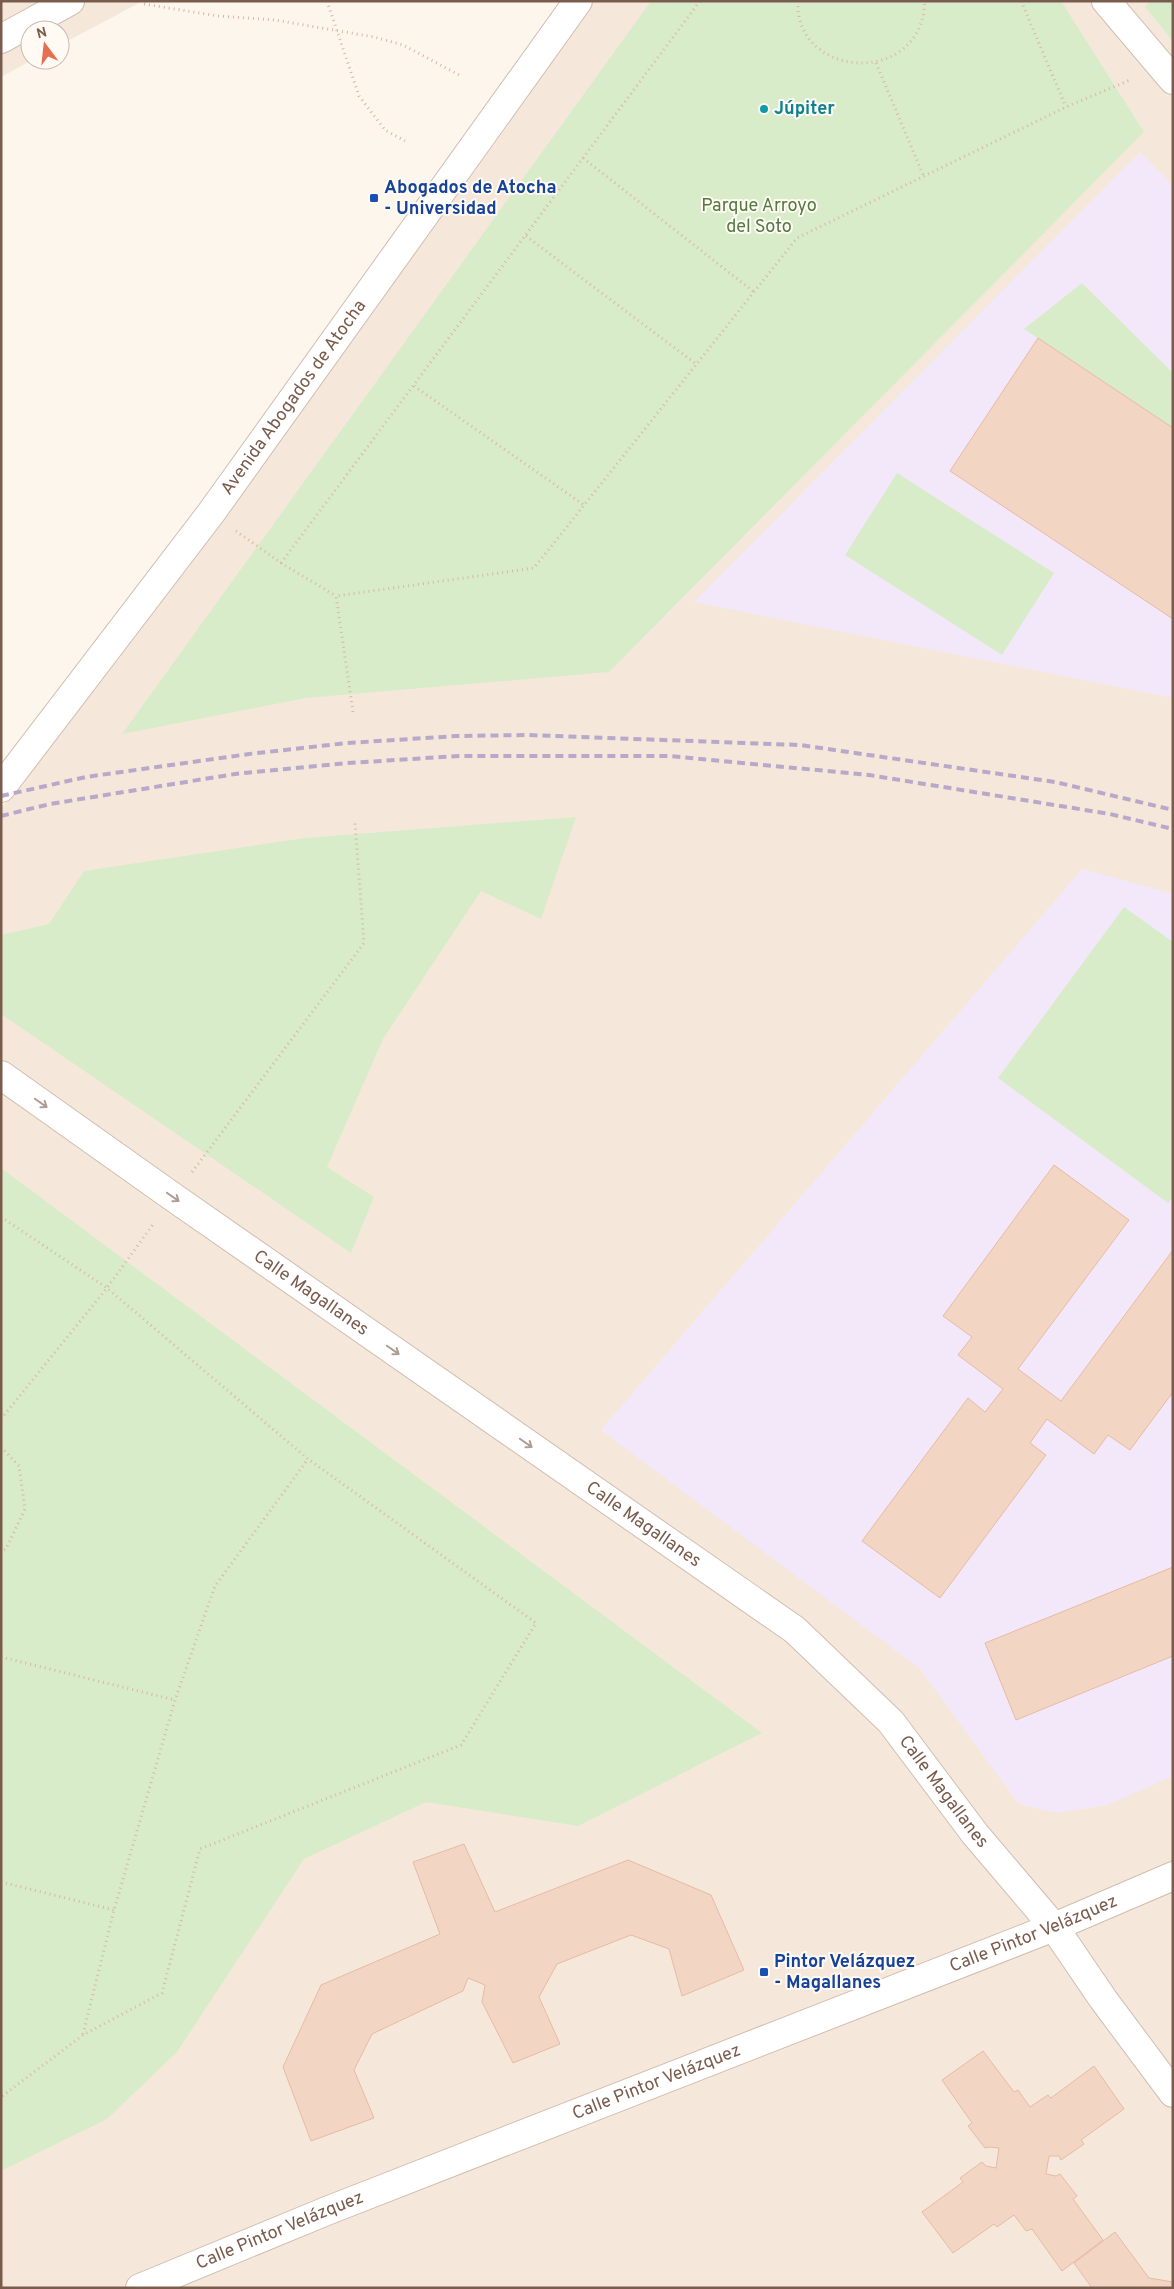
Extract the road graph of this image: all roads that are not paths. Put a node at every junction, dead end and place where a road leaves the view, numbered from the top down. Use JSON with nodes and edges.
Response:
{"nodes":[{"id":1,"x":70,"y":1,"type":"edge"},
{"id":2,"x":578,"y":1,"type":"edge"},
{"id":3,"x":1106,"y":1,"type":"edge"},
{"id":4,"x":1,"y":38,"type":"edge"},
{"id":5,"x":1168,"y":75,"type":"edge"},
{"id":6,"x":1,"y":788,"type":"edge"},
{"id":7,"x":1,"y":1075,"type":"edge"},
{"id":8,"x":1173,"y":1876,"type":"edge"},
{"id":9,"x":1054,"y":1927,"type":"junction"},
{"id":10,"x":1173,"y":2093,"type":"edge"},
{"id":11,"x":140,"y":2288,"type":"edge"}],
"edges":[{"from":1,"to":4,"type":"street"},
{"from":2,"to":6,"type":"street","name":"Avenida Abogados de Atocha"},
{"from":3,"to":5,"type":"street"},
{"from":7,"to":9,"type":"street","name":"Calle Magallanes","one_way":true},
{"from":8,"to":9,"type":"street","name":"Calle Pintor Velázquez"},
{"from":9,"to":10,"type":"street","name":"Calle Magallanes"},
{"from":9,"to":11,"type":"street","name":"Calle Pintor Velázquez"}]}
